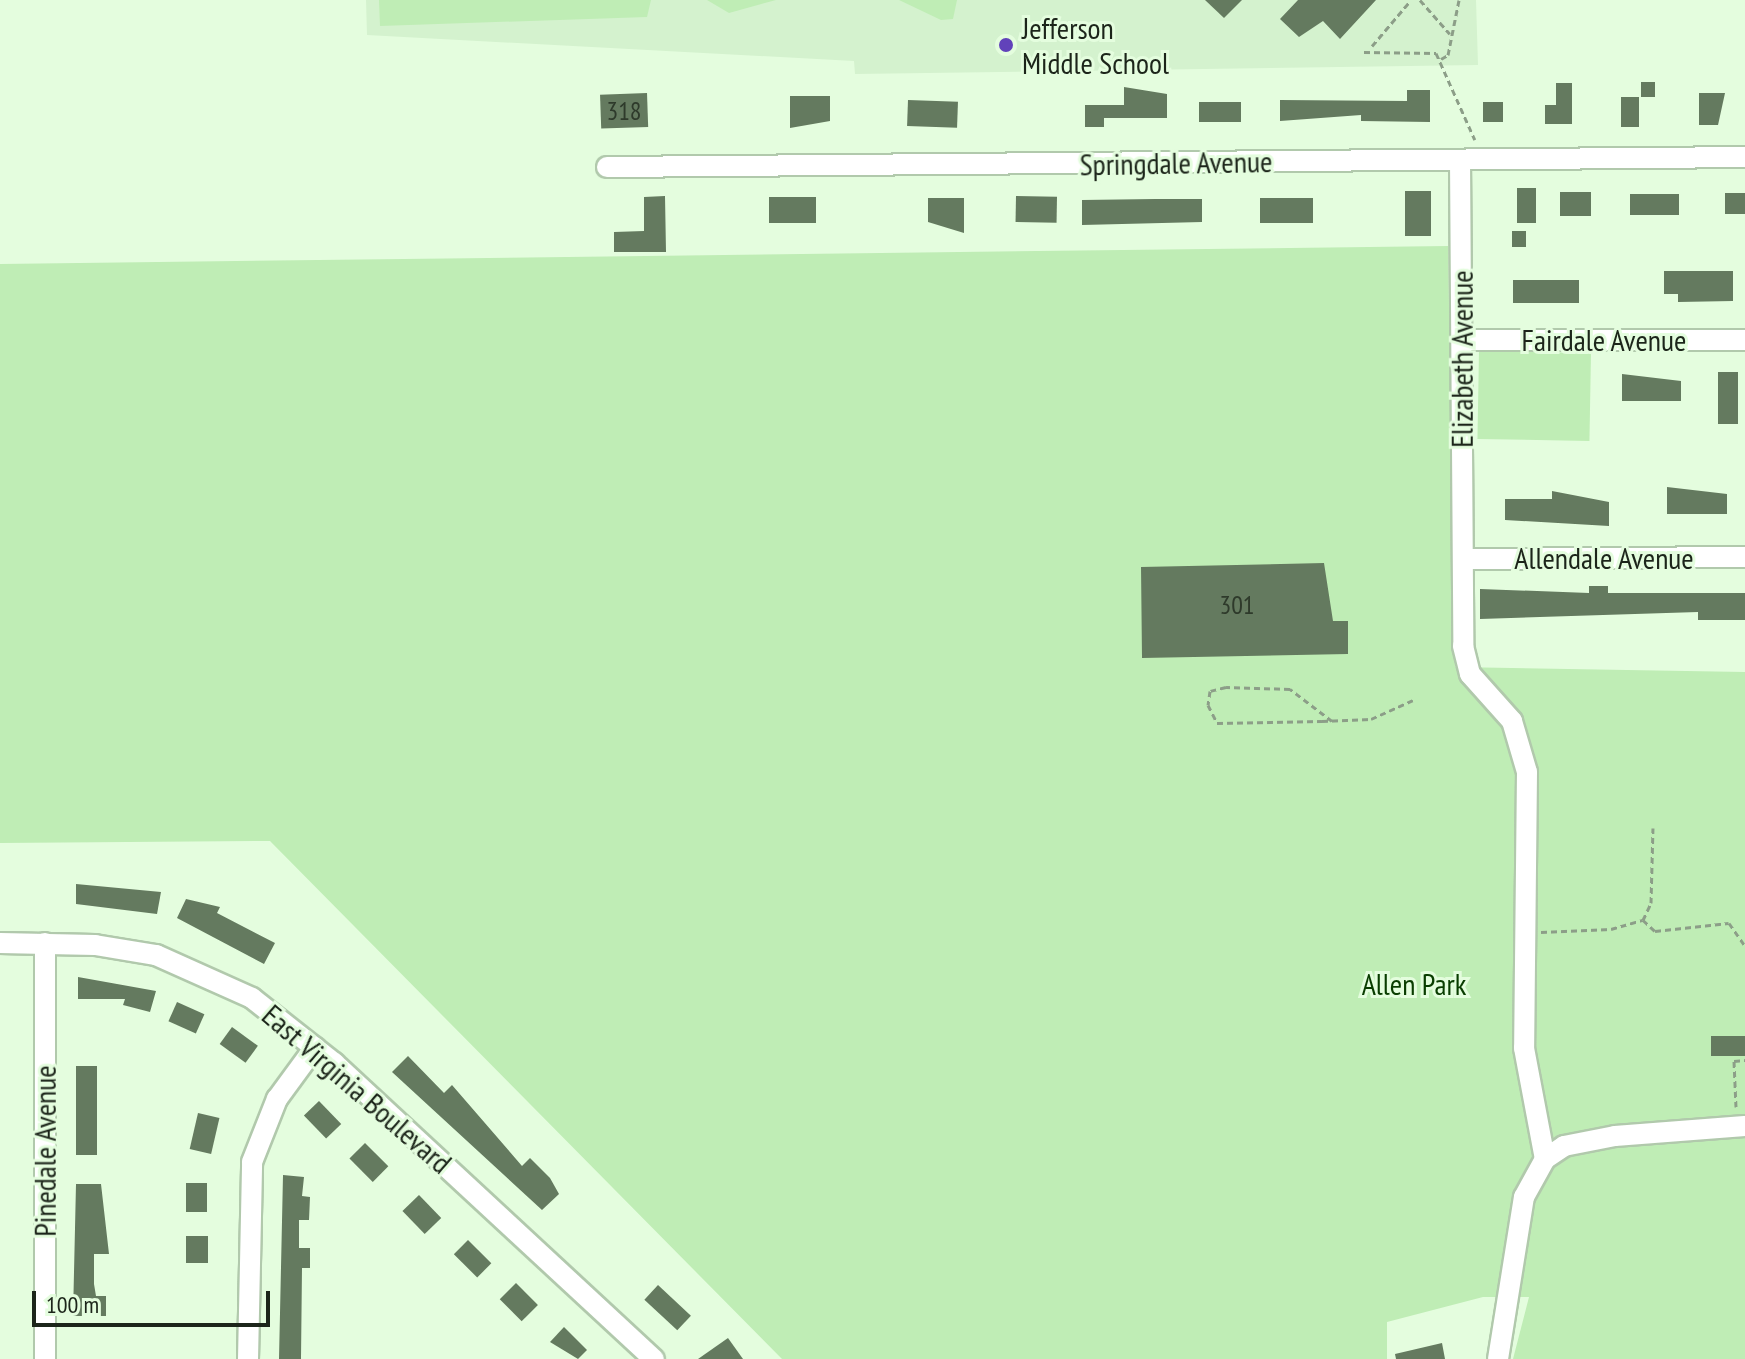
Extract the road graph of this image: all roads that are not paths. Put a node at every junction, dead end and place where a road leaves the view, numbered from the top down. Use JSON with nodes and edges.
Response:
{"nodes":[{"id":1,"x":1745,"y":157,"type":"edge"},
{"id":2,"x":1468,"y":160,"type":"junction"},
{"id":3,"x":607,"y":167,"type":"dead end"},
{"id":4,"x":1463,"y":340,"type":"junction"},
{"id":5,"x":1745,"y":340,"type":"edge"},
{"id":6,"x":1745,"y":557,"type":"edge"},
{"id":7,"x":1463,"y":559,"type":"junction"},
{"id":8,"x":0,"y":943,"type":"edge"},
{"id":9,"x":45,"y":943,"type":"junction"},
{"id":10,"x":315,"y":1047,"type":"junction"},
{"id":11,"x":1741,"y":1116,"type":"edge"},
{"id":12,"x":1540,"y":1167,"type":"junction"},
{"id":13,"x":647,"y":1357,"type":"edge"},
{"id":14,"x":45,"y":1359,"type":"edge"},
{"id":15,"x":248,"y":1359,"type":"edge"},
{"id":16,"x":1498,"y":1359,"type":"edge"}],
"edges":[{"from":1,"to":2,"type":"street","name":"Springdale Avenue"},
{"from":2,"to":3,"type":"street","name":"Springdale Avenue"},
{"from":2,"to":4,"type":"street","name":"Elizabeth Avenue"},
{"from":4,"to":5,"type":"street","name":"Fairdale Avenue"},
{"from":4,"to":7,"type":"street","name":"Elizabeth Avenue"},
{"from":6,"to":7,"type":"street","name":"Allendale Avenue"},
{"from":7,"to":12,"type":"street","name":"Elizabeth Avenue"},
{"from":8,"to":9,"type":"street","name":"East Virginia Boulevard"},
{"from":9,"to":10,"type":"street","name":"East Virginia Boulevard"},
{"from":9,"to":14,"type":"street","name":"Pinedale Avenue"},
{"from":10,"to":13,"type":"street","name":"East Virginia Boulevard"},
{"from":10,"to":15,"type":"street"},
{"from":11,"to":12,"type":"street"},
{"from":12,"to":16,"type":"street"}]}
